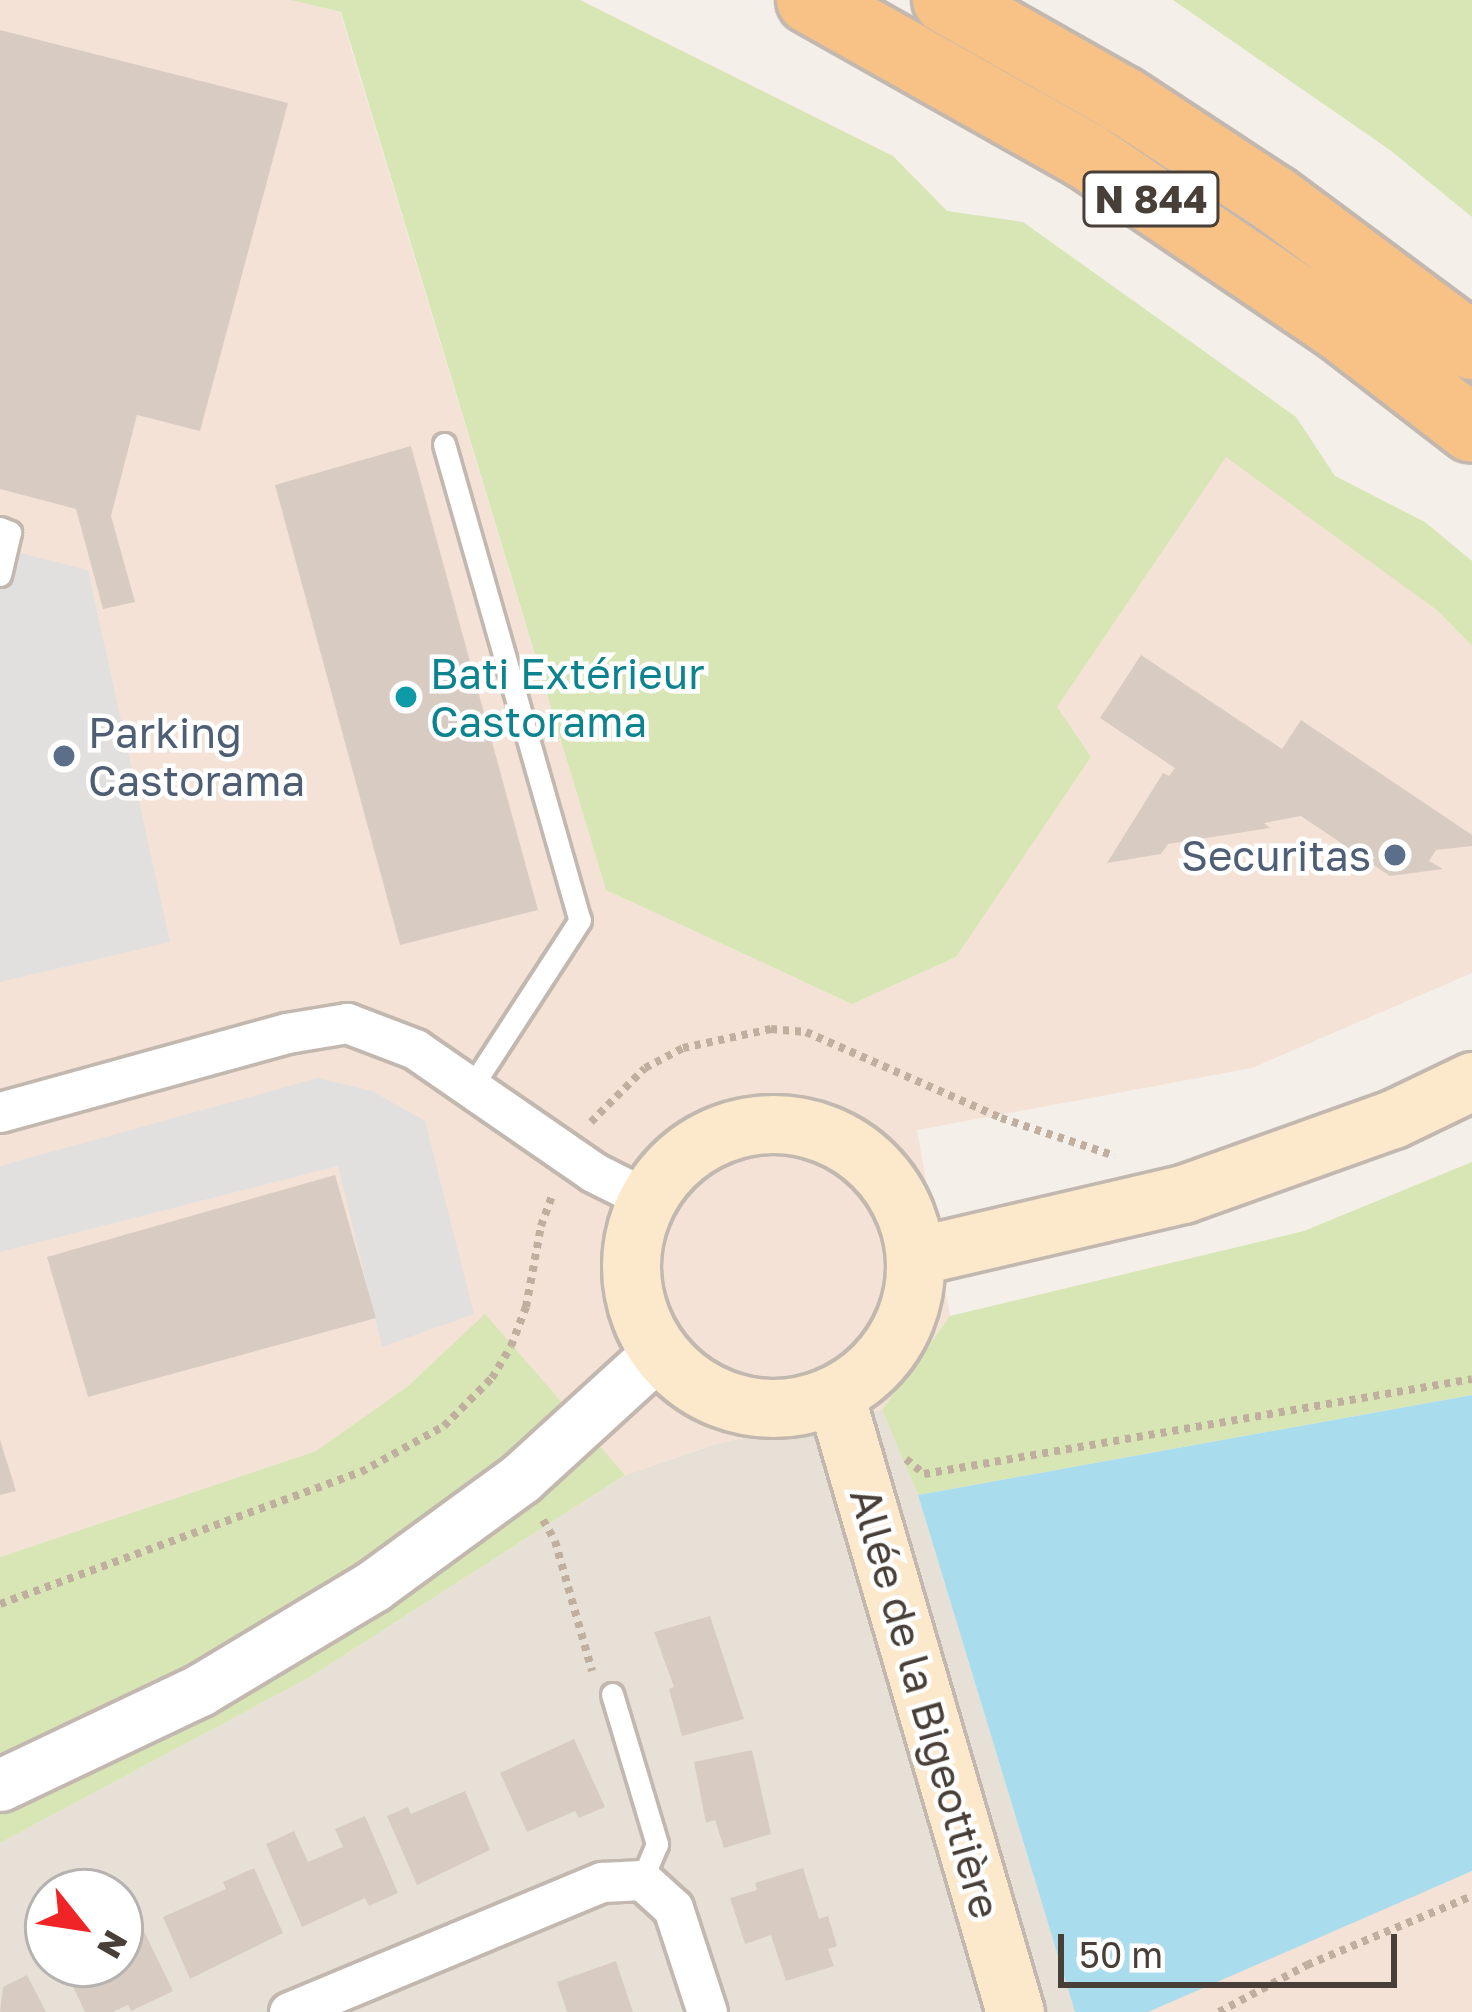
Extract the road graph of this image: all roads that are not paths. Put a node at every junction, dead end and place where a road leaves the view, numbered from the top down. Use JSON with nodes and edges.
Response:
{"nodes":[{"id":1,"x":810,"y":0,"type":"edge"},
{"id":2,"x":946,"y":0,"type":"edge"},
{"id":3,"x":1472,"y":346,"type":"edge"},
{"id":4,"x":1472,"y":429,"type":"edge"},
{"id":5,"x":444,"y":444,"type":"dead end"},
{"id":6,"x":0,"y":528,"type":"edge"},
{"id":7,"x":0,"y":575,"type":"edge"},
{"id":8,"x":1472,"y":1081,"type":"edge"},
{"id":9,"x":471,"y":1088,"type":"junction"},
{"id":10,"x":0,"y":1112,"type":"edge"},
{"id":11,"x":647,"y":1198,"type":"junction"},
{"id":12,"x":916,"y":1256,"type":"junction"},
{"id":13,"x":659,"y":1352,"type":"junction"},
{"id":14,"x":835,"y":1395,"type":"junction"},
{"id":15,"x":612,"y":1694,"type":"road end"},
{"id":16,"x":0,"y":1785,"type":"edge"},
{"id":17,"x":642,"y":1880,"type":"junction"},
{"id":18,"x":290,"y":2012,"type":"edge"},
{"id":19,"x":706,"y":2012,"type":"edge"},
{"id":20,"x":1015,"y":2012,"type":"edge"}],
"edges":[{"from":1,"to":4,"type":"highway","number":"N 844"},
{"from":2,"to":3,"type":"highway","number":"N 844"},
{"from":5,"to":9,"type":"lane"},
{"from":6,"to":7,"type":"lane"},
{"from":8,"to":12,"type":"main road"},
{"from":9,"to":10,"type":"street"},
{"from":9,"to":11,"type":"street"},
{"from":11,"to":12,"type":"main road"},
{"from":11,"to":13,"type":"main road"},
{"from":12,"to":14,"type":"main road"},
{"from":13,"to":14,"type":"main road"},
{"from":13,"to":16,"type":"street"},
{"from":14,"to":20,"type":"main road","name":"Allée de la Bigeottière"},
{"from":15,"to":17,"type":"lane"},
{"from":17,"to":18,"type":"street"},
{"from":17,"to":19,"type":"street"}]}
